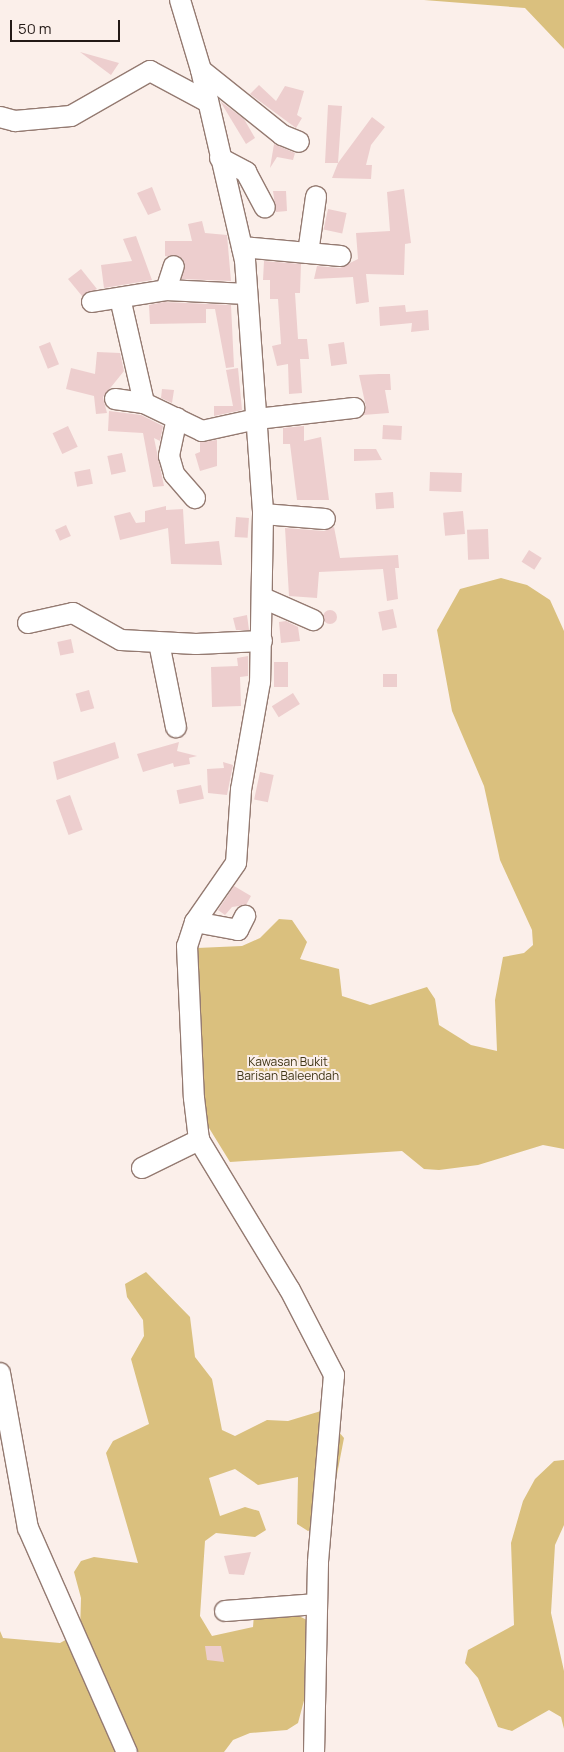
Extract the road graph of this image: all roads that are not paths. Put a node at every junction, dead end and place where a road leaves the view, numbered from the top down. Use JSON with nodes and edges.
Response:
{"nodes":[{"id":1,"x":180,"y":0,"type":"edge"},
{"id":2,"x":201,"y":70,"type":"junction"},
{"id":3,"x":208,"y":102,"type":"junction"},
{"id":4,"x":0,"y":117,"type":"edge"},
{"id":5,"x":299,"y":142,"type":"dead end"},
{"id":6,"x":220,"y":158,"type":"junction"},
{"id":7,"x":316,"y":197,"type":"dead end"},
{"id":8,"x":265,"y":206,"type":"dead end"},
{"id":9,"x":242,"y":247,"type":"junction"},
{"id":10,"x":308,"y":253,"type":"junction"},
{"id":11,"x":341,"y":256,"type":"dead end"},
{"id":12,"x":174,"y":266,"type":"dead end"},
{"id":13,"x":166,"y":290,"type":"junction"},
{"id":14,"x":247,"y":294,"type":"junction"},
{"id":15,"x":120,"y":298,"type":"junction"},
{"id":16,"x":92,"y":302,"type":"dead end"},
{"id":17,"x":115,"y":399,"type":"dead end"},
{"id":18,"x":144,"y":403,"type":"junction"},
{"id":19,"x":354,"y":408,"type":"dead end"},
{"id":20,"x":177,"y":418,"type":"junction"},
{"id":21,"x":257,"y":419,"type":"junction"},
{"id":22,"x":195,"y":498,"type":"dead end"},
{"id":23,"x":263,"y":514,"type":"junction"},
{"id":24,"x":325,"y":518,"type":"dead end"},
{"id":25,"x":263,"y":598,"type":"junction"},
{"id":26,"x":313,"y":620,"type":"dead end"},
{"id":27,"x":28,"y":623,"type":"dead end"},
{"id":28,"x":262,"y":641,"type":"junction"},
{"id":29,"x":159,"y":643,"type":"junction"},
{"id":30,"x":176,"y":728,"type":"dead end"},
{"id":31,"x":245,"y":916,"type":"dead end"},
{"id":32,"x":195,"y":922,"type":"junction"},
{"id":33,"x":199,"y":1140,"type":"junction"},
{"id":34,"x":142,"y":1168,"type":"dead end"},
{"id":35,"x":0,"y":1373,"type":"edge"},
{"id":36,"x":317,"y":1604,"type":"junction"},
{"id":37,"x":225,"y":1611,"type":"dead end"},
{"id":38,"x":127,"y":1752,"type":"edge"},
{"id":39,"x":314,"y":1752,"type":"edge"}],
"edges":[{"from":1,"to":2,"type":"street"},
{"from":2,"to":3,"type":"street"},
{"from":2,"to":5,"type":"street"},
{"from":3,"to":4,"type":"street"},
{"from":3,"to":6,"type":"street"},
{"from":6,"to":8,"type":"street"},
{"from":6,"to":9,"type":"street"},
{"from":7,"to":10,"type":"street"},
{"from":9,"to":10,"type":"street"},
{"from":9,"to":14,"type":"street"},
{"from":10,"to":11,"type":"street"},
{"from":12,"to":13,"type":"street"},
{"from":13,"to":14,"type":"street"},
{"from":13,"to":15,"type":"street"},
{"from":14,"to":21,"type":"street"},
{"from":15,"to":16,"type":"street"},
{"from":15,"to":18,"type":"street"},
{"from":17,"to":18,"type":"street"},
{"from":18,"to":20,"type":"street"},
{"from":19,"to":21,"type":"street"},
{"from":20,"to":21,"type":"street"},
{"from":20,"to":22,"type":"street"},
{"from":21,"to":23,"type":"street"},
{"from":23,"to":24,"type":"street"},
{"from":23,"to":25,"type":"street"},
{"from":25,"to":26,"type":"street"},
{"from":25,"to":28,"type":"street"},
{"from":27,"to":29,"type":"street"},
{"from":28,"to":29,"type":"street"},
{"from":28,"to":32,"type":"street"},
{"from":29,"to":30,"type":"street"},
{"from":31,"to":32,"type":"street"},
{"from":32,"to":33,"type":"street"},
{"from":33,"to":34,"type":"street"},
{"from":33,"to":36,"type":"street"},
{"from":35,"to":38,"type":"street"},
{"from":36,"to":37,"type":"street"},
{"from":36,"to":39,"type":"street"}]}
